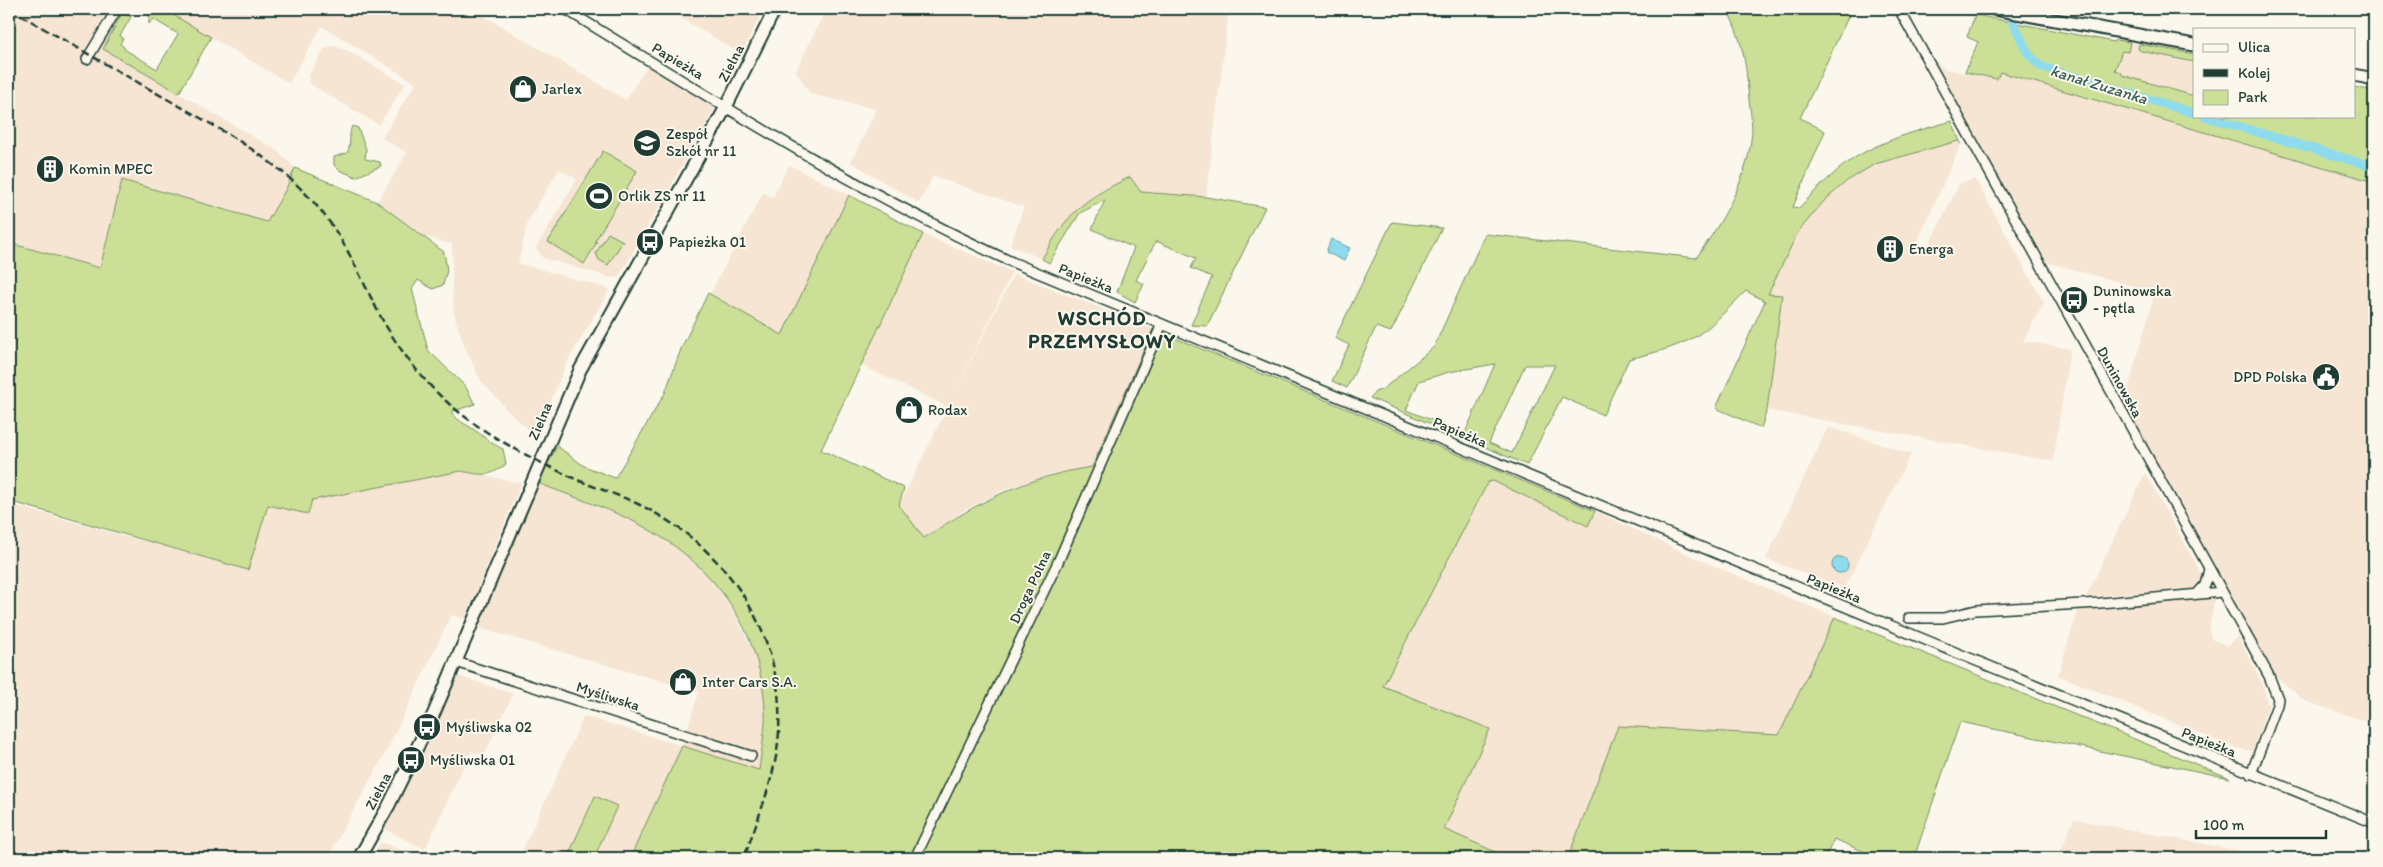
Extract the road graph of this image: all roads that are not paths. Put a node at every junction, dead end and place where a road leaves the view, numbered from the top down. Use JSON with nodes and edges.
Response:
{"nodes":[{"id":1,"x":117,"y":9,"type":"edge"},
{"id":2,"x":565,"y":9,"type":"edge"},
{"id":3,"x":775,"y":9,"type":"edge"},
{"id":4,"x":1899,"y":9,"type":"edge"},
{"id":5,"x":1994,"y":9,"type":"edge"},
{"id":6,"x":2193,"y":45,"type":"edge"},
{"id":7,"x":87,"y":59,"type":"dead end"},
{"id":8,"x":2356,"y":75,"type":"edge"},
{"id":9,"x":2374,"y":79,"type":"edge"},
{"id":10,"x":726,"y":107,"type":"junction"},
{"id":11,"x":1162,"y":324,"type":"junction"},
{"id":12,"x":2209,"y":569,"type":"junction"},
{"id":13,"x":2222,"y":592,"type":"junction"},
{"id":14,"x":2197,"y":594,"type":"junction"},
{"id":15,"x":1909,"y":618,"type":"dead end"},
{"id":16,"x":456,"y":662,"type":"junction"},
{"id":17,"x":751,"y":756,"type":"dead end"},
{"id":18,"x":2251,"y":774,"type":"junction"},
{"id":19,"x":2374,"y":823,"type":"edge"},
{"id":20,"x":359,"y":858,"type":"edge"},
{"id":21,"x":915,"y":858,"type":"edge"}],
"edges":[{"from":1,"to":7,"type":"street"},
{"from":2,"to":10,"type":"street","name":"Papieżka"},
{"from":3,"to":10,"type":"street","name":"Zielna"},
{"from":4,"to":12,"type":"street","name":"Duninowska"},
{"from":5,"to":6,"type":"street"},
{"from":8,"to":9,"type":"street"},
{"from":10,"to":11,"type":"street","name":"Papieżka"},
{"from":10,"to":16,"type":"street","name":"Zielna"},
{"from":11,"to":18,"type":"street","name":"Papieżka"},
{"from":11,"to":21,"type":"street","name":"Droga Polna"},
{"from":12,"to":13,"type":"street","name":"Duninowska"},
{"from":12,"to":14,"type":"street"},
{"from":13,"to":14,"type":"street"},
{"from":13,"to":18,"type":"street","name":"Duninowska"},
{"from":14,"to":15,"type":"street"},
{"from":16,"to":17,"type":"street","name":"Myśliwska"},
{"from":16,"to":20,"type":"street","name":"Zielna"},
{"from":18,"to":19,"type":"street","name":"Papieżka"}]}
